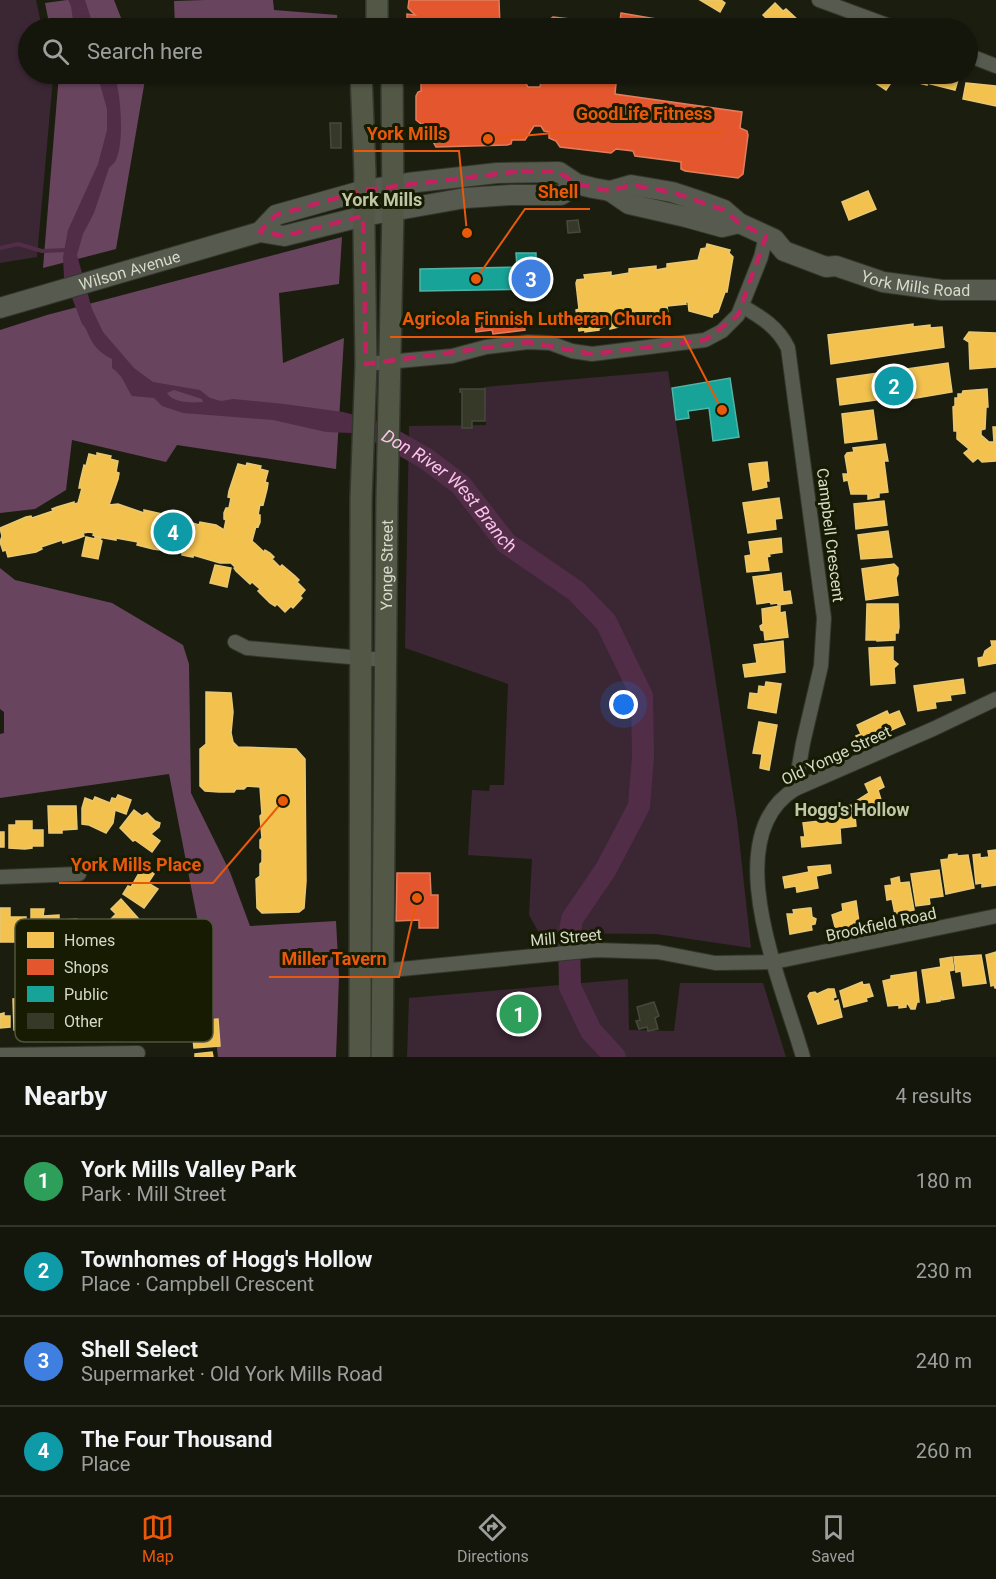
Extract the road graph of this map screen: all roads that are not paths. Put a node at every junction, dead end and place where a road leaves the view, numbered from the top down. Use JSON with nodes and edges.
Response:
{"nodes":[{"id":1,"x":376,"y":0,"type":"edge"},
{"id":2,"x":819,"y":0,"type":"edge"},
{"id":3,"x":377,"y":18,"type":"edge"},
{"id":4,"x":868,"y":18,"type":"edge"},
{"id":5,"x":978,"y":59,"type":"edge"},
{"id":6,"x":996,"y":66,"type":"edge"},
{"id":7,"x":361,"y":84,"type":"edge"},
{"id":8,"x":392,"y":84,"type":"edge"},
{"id":9,"x":578,"y":184,"type":"junction"},
{"id":10,"x":393,"y":185,"type":"junction"},
{"id":11,"x":365,"y":190,"type":"junction"},
{"id":12,"x":393,"y":210,"type":"junction"},
{"id":13,"x":364,"y":216,"type":"junction"},
{"id":14,"x":260,"y":231,"type":"junction"},
{"id":15,"x":770,"y":238,"type":"junction"},
{"id":16,"x":996,"y":290,"type":"edge"},
{"id":17,"x":742,"y":306,"type":"junction"},
{"id":18,"x":0,"y":308,"type":"edge"},
{"id":19,"x":390,"y":362,"type":"junction"},
{"id":20,"x":366,"y":364,"type":"junction"},
{"id":21,"x":235,"y":642,"type":"dead end"},
{"id":22,"x":360,"y":657,"type":"junction"},
{"id":23,"x":385,"y":660,"type":"junction"},
{"id":24,"x":996,"y":699,"type":"edge"},
{"id":25,"x":795,"y":789,"type":"junction"},
{"id":26,"x":79,"y":874,"type":"dead end"},
{"id":27,"x":0,"y":876,"type":"edge"},
{"id":28,"x":996,"y":916,"type":"edge"},
{"id":29,"x":774,"y":962,"type":"junction"},
{"id":30,"x":382,"y":970,"type":"junction"},
{"id":31,"x":360,"y":971,"type":"junction"},
{"id":32,"x":138,"y":1053,"type":"dead end"},
{"id":33,"x":0,"y":1055,"type":"edge"},
{"id":34,"x":360,"y":1057,"type":"edge"},
{"id":35,"x":382,"y":1057,"type":"edge"},
{"id":36,"x":803,"y":1057,"type":"edge"}],
"edges":[{"from":1,"to":3,"type":"main road"},
{"from":2,"to":4,"type":"street"},
{"from":5,"to":6,"type":"street"},
{"from":7,"to":11,"type":"main road","name":"Yonge Street"},
{"from":8,"to":10,"type":"main road","name":"Yonge Street"},
{"from":9,"to":10,"type":"main road","name":"York Mills Road"},
{"from":9,"to":12,"type":"main road"},
{"from":9,"to":15,"type":"main road","name":"York Mills Road"},
{"from":10,"to":11,"type":"main road","name":"Wilson Avenue"},
{"from":10,"to":12,"type":"main road","name":"Yonge Street"},
{"from":11,"to":13,"type":"main road","name":"Yonge Street"},
{"from":11,"to":14,"type":"main road","name":"Wilson Avenue"},
{"from":12,"to":13,"type":"main road","name":"Wilson Avenue"},
{"from":12,"to":19,"type":"main road","name":"Yonge Street"},
{"from":13,"to":14,"type":"main road","name":"Wilson Avenue"},
{"from":13,"to":20,"type":"main road","name":"Yonge Street"},
{"from":14,"to":18,"type":"main road","name":"Wilson Avenue"},
{"from":15,"to":16,"type":"main road","name":"York Mills Road"},
{"from":15,"to":17,"type":"street"},
{"from":17,"to":19,"type":"street"},
{"from":17,"to":25,"type":"street","name":"Campbell Crescent"},
{"from":19,"to":20,"type":"street"},
{"from":19,"to":23,"type":"main road","name":"Yonge Street"},
{"from":20,"to":22,"type":"main road","name":"Yonge Street"},
{"from":21,"to":22,"type":"street"},
{"from":22,"to":23,"type":"street"},
{"from":22,"to":31,"type":"main road","name":"Yonge Street"},
{"from":23,"to":30,"type":"main road","name":"Yonge Street"},
{"from":24,"to":25,"type":"street","name":"Old Yonge Street"},
{"from":25,"to":29,"type":"street","name":"Old Yonge Street"},
{"from":26,"to":27,"type":"street"},
{"from":28,"to":29,"type":"street","name":"Brookfield Road"},
{"from":29,"to":30,"type":"street","name":"Mill Street"},
{"from":29,"to":36,"type":"street","name":"Old Yonge Street"},
{"from":30,"to":31,"type":"street","name":"Mill Street"},
{"from":30,"to":35,"type":"main road","name":"Yonge Street"},
{"from":31,"to":34,"type":"main road","name":"Yonge Street"},
{"from":32,"to":33,"type":"street"}]}
